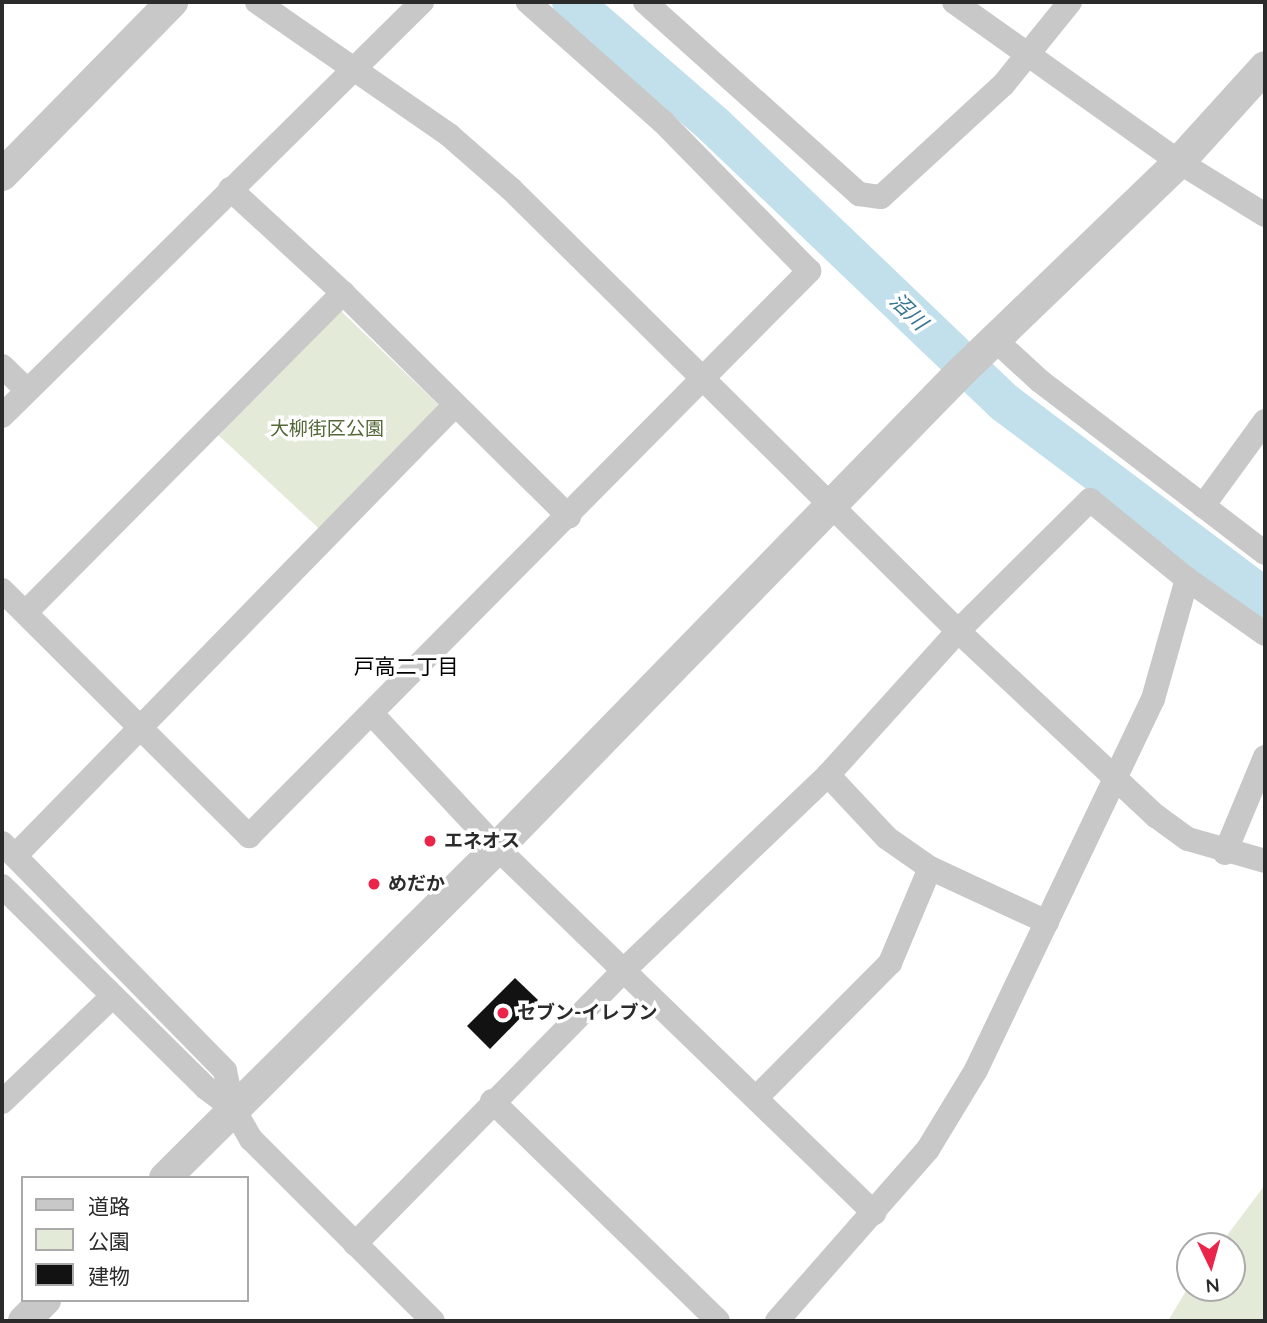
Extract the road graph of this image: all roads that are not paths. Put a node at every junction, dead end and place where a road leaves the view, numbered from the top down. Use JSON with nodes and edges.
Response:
{"nodes":[{"id":1,"x":172,"y":2,"type":"edge"},
{"id":2,"x":257,"y":2,"type":"edge"},
{"id":3,"x":422,"y":2,"type":"edge"},
{"id":4,"x":527,"y":2,"type":"edge"},
{"id":5,"x":645,"y":2,"type":"edge"},
{"id":6,"x":954,"y":2,"type":"edge"},
{"id":7,"x":1070,"y":2,"type":"edge"},
{"id":8,"x":1030,"y":52,"type":"junction"},
{"id":9,"x":355,"y":67,"type":"junction"},
{"id":10,"x":1265,"y":67,"type":"edge"},
{"id":11,"x":1179,"y":162,"type":"junction"},
{"id":12,"x":2,"y":174,"type":"edge"},
{"id":13,"x":230,"y":189,"type":"junction"},
{"id":14,"x":1265,"y":215,"type":"edge"},
{"id":15,"x":343,"y":293,"type":"junction"},
{"id":16,"x":991,"y":343,"type":"junction"},
{"id":17,"x":2,"y":366,"type":"edge"},
{"id":18,"x":700,"y":378,"type":"junction"},
{"id":19,"x":26,"y":389,"type":"junction"},
{"id":20,"x":455,"y":405,"type":"junction"},
{"id":21,"x":2,"y":416,"type":"edge"},
{"id":22,"x":1265,"y":421,"type":"edge"},
{"id":23,"x":831,"y":505,"type":"junction"},
{"id":24,"x":1203,"y":506,"type":"junction"},
{"id":25,"x":569,"y":517,"type":"junction"},
{"id":26,"x":1265,"y":553,"type":"edge"},
{"id":27,"x":1187,"y":579,"type":"junction"},
{"id":28,"x":2,"y":590,"type":"edge"},
{"id":29,"x":26,"y":612,"type":"junction"},
{"id":30,"x":958,"y":631,"type":"junction"},
{"id":31,"x":1265,"y":634,"type":"edge"},
{"id":32,"x":373,"y":715,"type":"junction"},
{"id":33,"x":141,"y":728,"type":"junction"},
{"id":34,"x":1265,"y":757,"type":"edge"},
{"id":35,"x":828,"y":775,"type":"junction"},
{"id":36,"x":1117,"y":778,"type":"junction"},
{"id":37,"x":498,"y":848,"type":"junction"},
{"id":38,"x":8,"y":849,"type":"edge"},
{"id":39,"x":1225,"y":853,"type":"junction"},
{"id":40,"x":1265,"y":861,"type":"edge"},
{"id":41,"x":930,"y":868,"type":"junction"},
{"id":42,"x":2,"y":886,"type":"edge"},
{"id":43,"x":1047,"y":922,"type":"junction"},
{"id":44,"x":624,"y":970,"type":"junction"},
{"id":45,"x":113,"y":996,"type":"junction"},
{"id":46,"x":757,"y":1097,"type":"junction"},
{"id":47,"x":492,"y":1101,"type":"junction"},
{"id":48,"x":2,"y":1102,"type":"edge"},
{"id":49,"x":233,"y":1108,"type":"junction"},
{"id":50,"x":167,"y":1176,"type":"edge"},
{"id":51,"x":874,"y":1213,"type":"junction"},
{"id":52,"x":355,"y":1244,"type":"junction"},
{"id":53,"x":43,"y":1302,"type":"edge"},
{"id":54,"x":24,"y":1321,"type":"edge"},
{"id":55,"x":433,"y":1321,"type":"edge"},
{"id":56,"x":718,"y":1321,"type":"edge"},
{"id":57,"x":777,"y":1321,"type":"edge"}],
"edges":[{"from":1,"to":12,"type":"street"},
{"from":2,"to":9,"type":"street"},
{"from":3,"to":9,"type":"street"},
{"from":4,"to":18,"type":"street"},
{"from":5,"to":8,"type":"street"},
{"from":6,"to":8,"type":"street"},
{"from":7,"to":8,"type":"street"},
{"from":8,"to":11,"type":"street"},
{"from":9,"to":13,"type":"street"},
{"from":9,"to":18,"type":"street"},
{"from":10,"to":11,"type":"street"},
{"from":11,"to":14,"type":"street"},
{"from":11,"to":16,"type":"street"},
{"from":13,"to":15,"type":"street"},
{"from":13,"to":19,"type":"street"},
{"from":15,"to":20,"type":"street"},
{"from":15,"to":29,"type":"street"},
{"from":16,"to":23,"type":"street"},
{"from":16,"to":24,"type":"street"},
{"from":17,"to":19,"type":"street"},
{"from":18,"to":23,"type":"street"},
{"from":18,"to":25,"type":"street"},
{"from":19,"to":21,"type":"street"},
{"from":20,"to":25,"type":"street"},
{"from":20,"to":33,"type":"street"},
{"from":22,"to":24,"type":"street"},
{"from":23,"to":30,"type":"street"},
{"from":23,"to":37,"type":"street"},
{"from":24,"to":26,"type":"street"},
{"from":25,"to":32,"type":"street"},
{"from":27,"to":30,"type":"street"},
{"from":27,"to":31,"type":"street"},
{"from":27,"to":36,"type":"street"},
{"from":28,"to":29,"type":"street"},
{"from":29,"to":33,"type":"street"},
{"from":30,"to":35,"type":"street"},
{"from":30,"to":36,"type":"street"},
{"from":32,"to":33,"type":"street"},
{"from":32,"to":37,"type":"street"},
{"from":33,"to":38,"type":"street"},
{"from":34,"to":39,"type":"street"},
{"from":35,"to":41,"type":"street"},
{"from":35,"to":44,"type":"street"},
{"from":36,"to":39,"type":"street"},
{"from":36,"to":43,"type":"street"},
{"from":37,"to":44,"type":"street"},
{"from":37,"to":49,"type":"street"},
{"from":38,"to":49,"type":"street"},
{"from":39,"to":40,"type":"street"},
{"from":41,"to":43,"type":"street"},
{"from":41,"to":46,"type":"street"},
{"from":42,"to":45,"type":"street"},
{"from":43,"to":51,"type":"street"},
{"from":44,"to":46,"type":"street"},
{"from":44,"to":47,"type":"street"},
{"from":45,"to":48,"type":"street"},
{"from":45,"to":49,"type":"street"},
{"from":46,"to":51,"type":"street"},
{"from":47,"to":52,"type":"street"},
{"from":47,"to":56,"type":"street"},
{"from":49,"to":50,"type":"street"},
{"from":49,"to":52,"type":"street"},
{"from":51,"to":57,"type":"street"},
{"from":52,"to":55,"type":"street"},
{"from":53,"to":54,"type":"street"}]}
